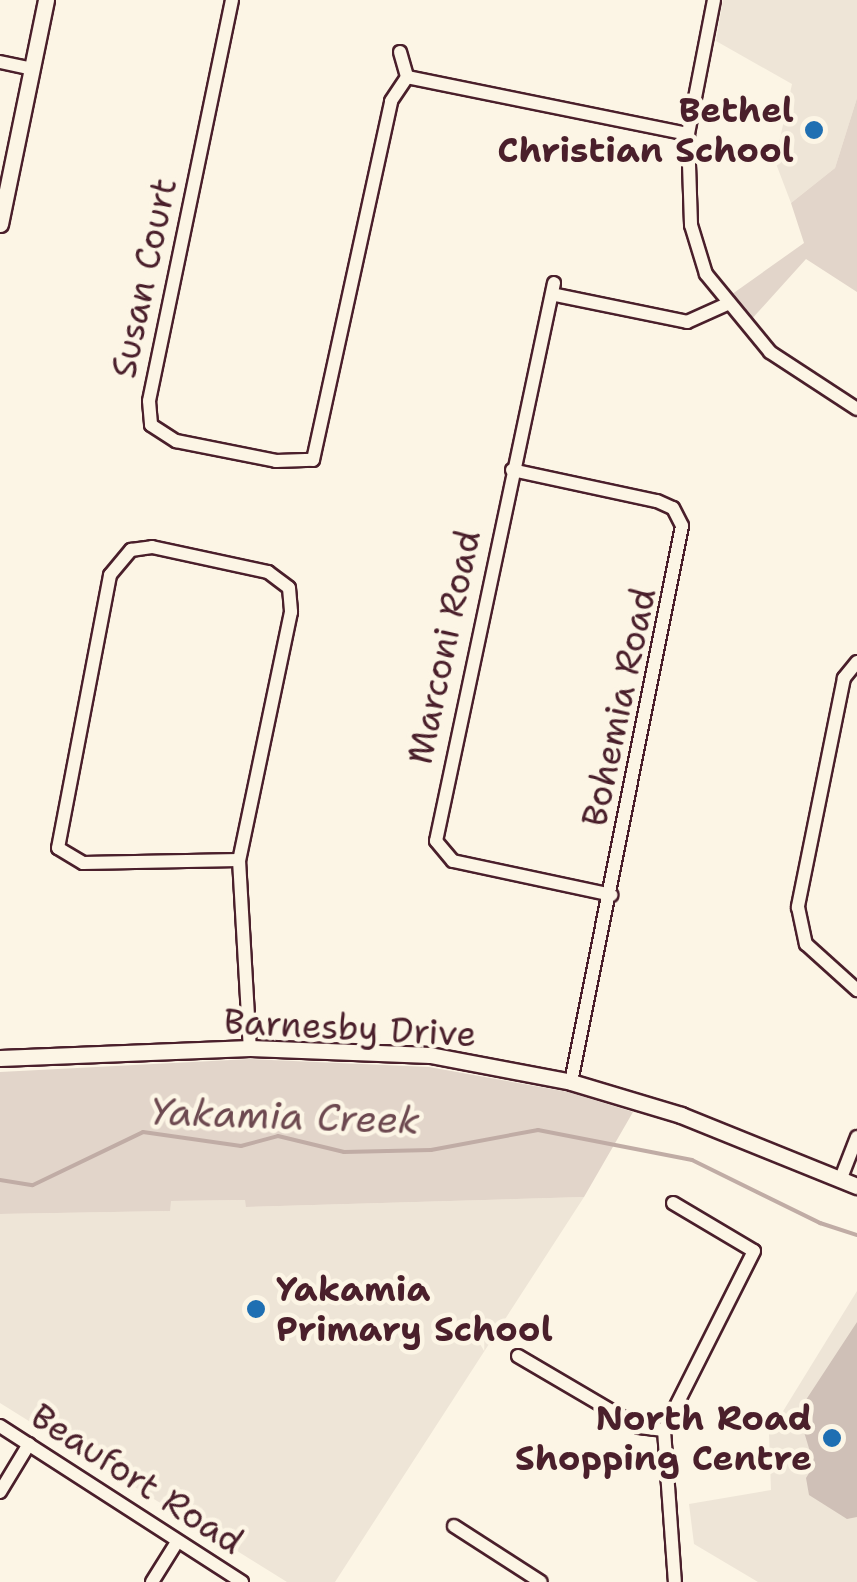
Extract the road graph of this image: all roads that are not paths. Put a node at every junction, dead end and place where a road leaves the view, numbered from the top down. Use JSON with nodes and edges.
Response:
{"nodes":[{"id":1,"x":46,"y":0,"type":"edge"},
{"id":2,"x":232,"y":0,"type":"edge"},
{"id":3,"x":714,"y":0,"type":"edge"},
{"id":4,"x":400,"y":52,"type":"dead end"},
{"id":5,"x":0,"y":62,"type":"edge"},
{"id":6,"x":32,"y":69,"type":"junction"},
{"id":7,"x":407,"y":77,"type":"junction"},
{"id":8,"x":688,"y":134,"type":"junction"},
{"id":9,"x":0,"y":224,"type":"edge"},
{"id":10,"x":727,"y":304,"type":"junction"},
{"id":11,"x":857,"y":409,"type":"edge"},
{"id":12,"x":512,"y":470,"type":"junction"},
{"id":13,"x":857,"y":662,"type":"edge"},
{"id":14,"x":239,"y":860,"type":"junction"},
{"id":15,"x":611,"y":895,"type":"junction"},
{"id":16,"x":857,"y":990,"type":"edge"},
{"id":17,"x":250,"y":1048,"type":"junction"},
{"id":18,"x":0,"y":1058,"type":"edge"},
{"id":19,"x":571,"y":1082,"type":"junction"},
{"id":20,"x":857,"y":1137,"type":"edge"},
{"id":21,"x":841,"y":1178,"type":"junction"},
{"id":22,"x":857,"y":1186,"type":"edge"},
{"id":23,"x":672,"y":1203,"type":"dead end"},
{"id":24,"x":518,"y":1356,"type":"dead end"},
{"id":25,"x":0,"y":1426,"type":"edge"},
{"id":26,"x":664,"y":1430,"type":"junction"},
{"id":27,"x":29,"y":1444,"type":"junction"},
{"id":28,"x":0,"y":1492,"type":"edge"},
{"id":29,"x":454,"y":1526,"type":"dead end"},
{"id":30,"x":177,"y":1542,"type":"junction"},
{"id":31,"x":152,"y":1582,"type":"edge"},
{"id":32,"x":242,"y":1582,"type":"edge"},
{"id":33,"x":541,"y":1582,"type":"edge"},
{"id":34,"x":675,"y":1582,"type":"edge"}],
"edges":[{"from":1,"to":6,"type":"street"},
{"from":2,"to":7,"type":"street","name":"Susan Court"},
{"from":3,"to":8,"type":"street"},
{"from":4,"to":7,"type":"street"},
{"from":5,"to":6,"type":"street"},
{"from":6,"to":9,"type":"street"},
{"from":7,"to":8,"type":"street"},
{"from":8,"to":10,"type":"street"},
{"from":10,"to":11,"type":"street"},
{"from":10,"to":12,"type":"street","name":"Marconi Road"},
{"from":12,"to":15,"type":"street","name":"Bohemia Road"},
{"from":12,"to":15,"type":"street","name":"Marconi Road"},
{"from":13,"to":16,"type":"street"},
{"from":14,"to":14,"type":"street"},
{"from":14,"to":17,"type":"street"},
{"from":15,"to":19,"type":"street","name":"Bohemia Road"},
{"from":17,"to":18,"type":"street","name":"Barnesby Drive"},
{"from":17,"to":19,"type":"street","name":"Barnesby Drive"},
{"from":19,"to":21,"type":"street","name":"Barnesby Drive"},
{"from":20,"to":21,"type":"street"},
{"from":21,"to":22,"type":"street","name":"Barnesby Drive"},
{"from":23,"to":26,"type":"street"},
{"from":24,"to":26,"type":"street"},
{"from":25,"to":27,"type":"street","name":"Beaufort Road"},
{"from":26,"to":34,"type":"street"},
{"from":27,"to":28,"type":"street"},
{"from":27,"to":30,"type":"street","name":"Beaufort Road"},
{"from":29,"to":33,"type":"street"},
{"from":30,"to":31,"type":"street"},
{"from":30,"to":32,"type":"street","name":"Beaufort Road"}]}
